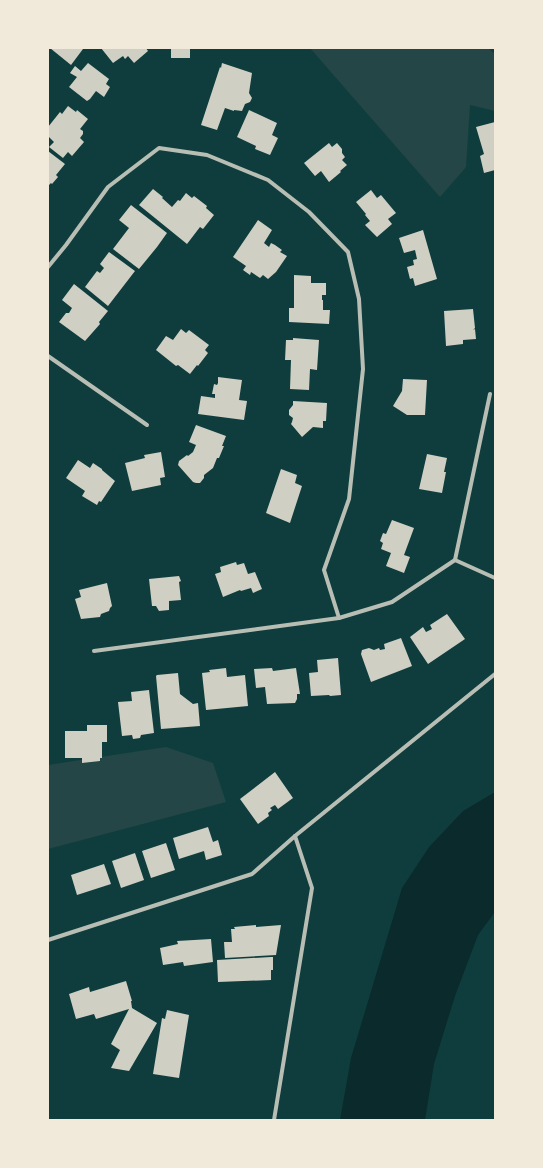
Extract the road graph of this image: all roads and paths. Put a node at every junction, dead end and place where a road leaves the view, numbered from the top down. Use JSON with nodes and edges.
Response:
{"nodes":[{"id":1,"x":48,"y":267,"type":"edge"},
{"id":2,"x":48,"y":356,"type":"edge"},
{"id":3,"x":490,"y":394,"type":"dead end"},
{"id":4,"x":147,"y":425,"type":"dead end"},
{"id":5,"x":455,"y":560,"type":"junction"},
{"id":6,"x":495,"y":578,"type":"edge"},
{"id":7,"x":339,"y":618,"type":"junction"},
{"id":8,"x":94,"y":651,"type":"dead end"},
{"id":9,"x":495,"y":674,"type":"edge"},
{"id":10,"x":295,"y":836,"type":"junction"},
{"id":11,"x":48,"y":940,"type":"edge"},
{"id":12,"x":274,"y":1120,"type":"edge"}],
"edges":[{"from":1,"to":7,"type":"street"},
{"from":2,"to":4,"type":"street"},
{"from":3,"to":5,"type":"street"},
{"from":5,"to":6,"type":"street"},
{"from":5,"to":7,"type":"street"},
{"from":7,"to":8,"type":"street"},
{"from":9,"to":10,"type":"street"},
{"from":10,"to":11,"type":"street"},
{"from":10,"to":12,"type":"street"}]}
